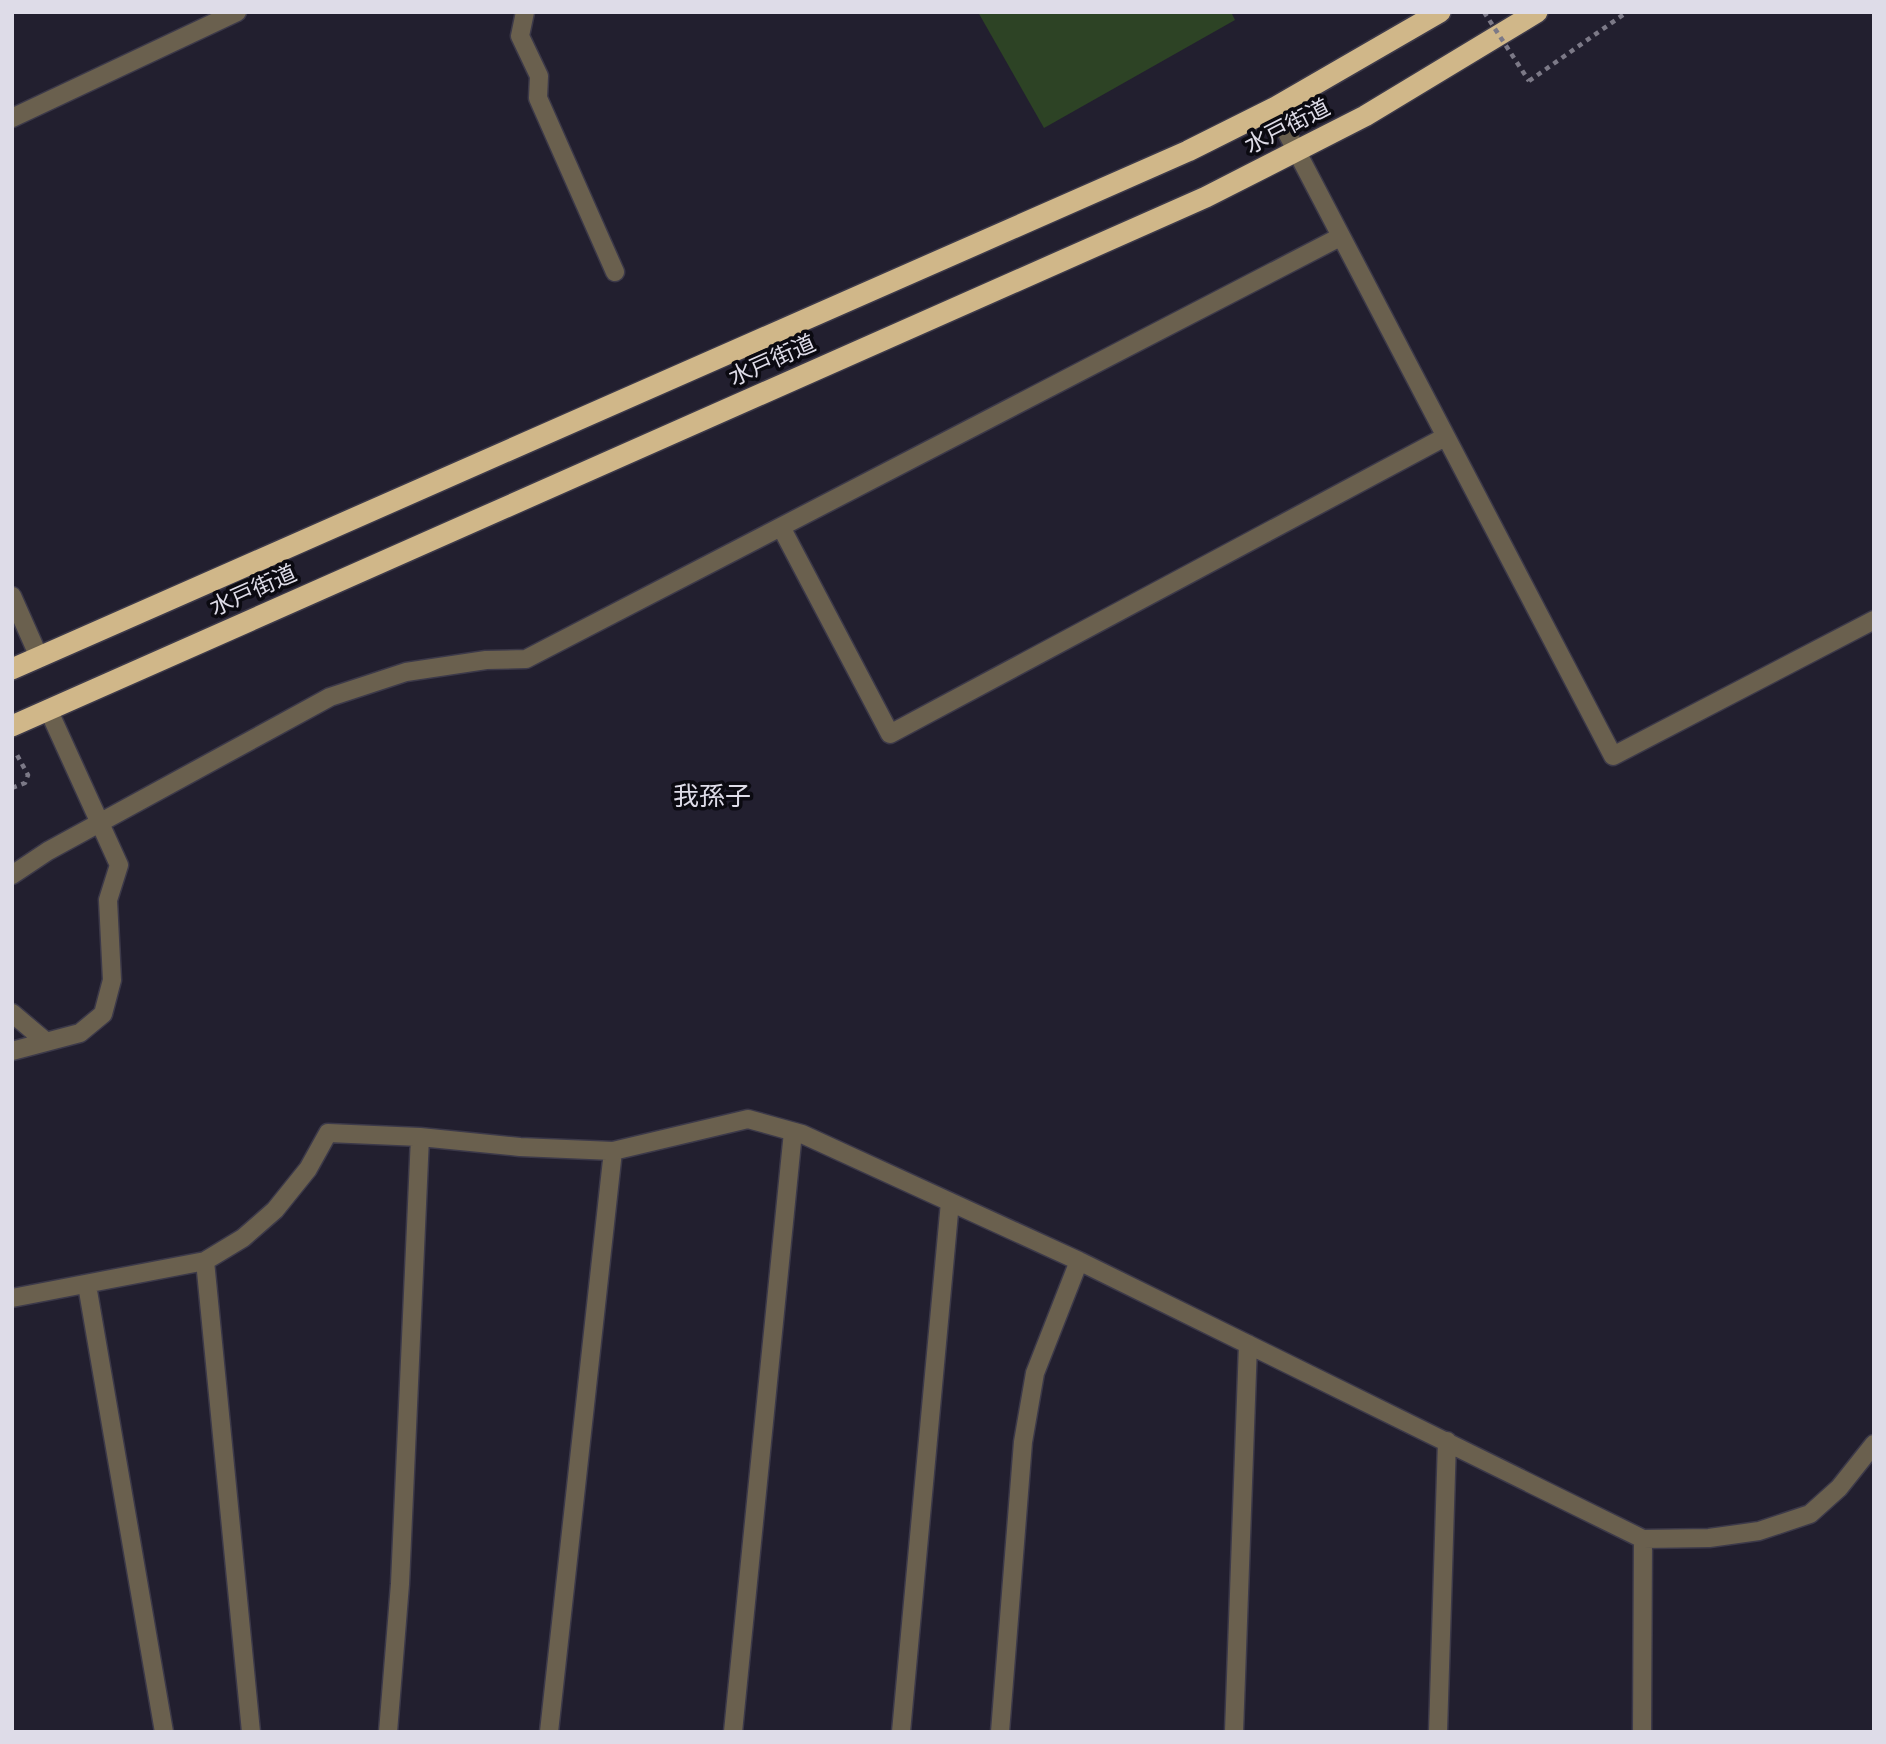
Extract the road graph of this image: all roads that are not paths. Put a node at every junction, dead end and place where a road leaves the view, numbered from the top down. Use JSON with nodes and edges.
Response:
{"nodes":[{"id":1,"x":237,"y":12,"type":"edge"},
{"id":2,"x":525,"y":12,"type":"edge"},
{"id":3,"x":1440,"y":12,"type":"edge"},
{"id":4,"x":1537,"y":12,"type":"edge"},
{"id":5,"x":1274,"y":108,"type":"junction"},
{"id":6,"x":12,"y":118,"type":"edge"},
{"id":7,"x":1296,"y":152,"type":"junction"},
{"id":8,"x":1340,"y":237,"type":"junction"},
{"id":9,"x":615,"y":272,"type":"dead end"},
{"id":10,"x":1445,"y":437,"type":"junction"},
{"id":11,"x":781,"y":527,"type":"junction"},
{"id":12,"x":12,"y":596,"type":"edge"},
{"id":13,"x":1874,"y":620,"type":"edge"},
{"id":14,"x":38,"y":657,"type":"junction"},
{"id":15,"x":12,"y":669,"type":"edge"},
{"id":16,"x":48,"y":709,"type":"junction"},
{"id":17,"x":12,"y":726,"type":"edge"},
{"id":18,"x":100,"y":823,"type":"junction"},
{"id":19,"x":12,"y":875,"type":"edge"},
{"id":20,"x":12,"y":1013,"type":"edge"},
{"id":21,"x":44,"y":1040,"type":"junction"},
{"id":22,"x":12,"y":1051,"type":"edge"},
{"id":23,"x":793,"y":1132,"type":"junction"},
{"id":24,"x":421,"y":1137,"type":"junction"},
{"id":25,"x":613,"y":1151,"type":"junction"},
{"id":26,"x":950,"y":1202,"type":"junction"},
{"id":27,"x":205,"y":1261,"type":"junction"},
{"id":28,"x":1079,"y":1261,"type":"junction"},
{"id":29,"x":87,"y":1285,"type":"junction"},
{"id":30,"x":12,"y":1298,"type":"edge"},
{"id":31,"x":1248,"y":1344,"type":"junction"},
{"id":32,"x":1447,"y":1441,"type":"junction"},
{"id":33,"x":1874,"y":1444,"type":"edge"},
{"id":34,"x":1643,"y":1539,"type":"junction"},
{"id":35,"x":164,"y":1732,"type":"edge"},
{"id":36,"x":251,"y":1732,"type":"edge"},
{"id":37,"x":388,"y":1732,"type":"edge"},
{"id":38,"x":549,"y":1732,"type":"edge"},
{"id":39,"x":733,"y":1732,"type":"edge"},
{"id":40,"x":901,"y":1732,"type":"edge"},
{"id":41,"x":1000,"y":1732,"type":"edge"},
{"id":42,"x":1234,"y":1732,"type":"edge"},
{"id":43,"x":1438,"y":1732,"type":"edge"},
{"id":44,"x":1642,"y":1732,"type":"edge"}],
"edges":[{"from":1,"to":6,"type":"street"},
{"from":2,"to":9,"type":"street"},
{"from":3,"to":5,"type":"highway","name":"水戸街道"},
{"from":4,"to":7,"type":"highway","name":"水戸街道"},
{"from":5,"to":7,"type":"street"},
{"from":5,"to":14,"type":"highway","name":"水戸街道"},
{"from":7,"to":8,"type":"street"},
{"from":7,"to":16,"type":"highway","name":"水戸街道"},
{"from":8,"to":10,"type":"street"},
{"from":8,"to":11,"type":"street"},
{"from":10,"to":11,"type":"street"},
{"from":10,"to":13,"type":"street"},
{"from":11,"to":18,"type":"street"},
{"from":12,"to":14,"type":"street"},
{"from":14,"to":15,"type":"highway","name":"水戸街道"},
{"from":16,"to":17,"type":"highway","name":"水戸街道"},
{"from":16,"to":18,"type":"street"},
{"from":18,"to":19,"type":"street"},
{"from":18,"to":21,"type":"street"},
{"from":20,"to":21,"type":"street"},
{"from":21,"to":22,"type":"street"},
{"from":23,"to":25,"type":"street"},
{"from":23,"to":26,"type":"street"},
{"from":23,"to":39,"type":"street"},
{"from":24,"to":25,"type":"street"},
{"from":24,"to":27,"type":"street"},
{"from":24,"to":37,"type":"street"},
{"from":25,"to":38,"type":"street"},
{"from":26,"to":28,"type":"street"},
{"from":26,"to":40,"type":"street"},
{"from":27,"to":29,"type":"street"},
{"from":27,"to":36,"type":"street"},
{"from":28,"to":31,"type":"street"},
{"from":28,"to":41,"type":"street"},
{"from":29,"to":30,"type":"street"},
{"from":29,"to":35,"type":"street"},
{"from":31,"to":32,"type":"street"},
{"from":31,"to":42,"type":"street"},
{"from":32,"to":34,"type":"street"},
{"from":32,"to":43,"type":"street"},
{"from":33,"to":34,"type":"street"},
{"from":34,"to":44,"type":"street"}]}
